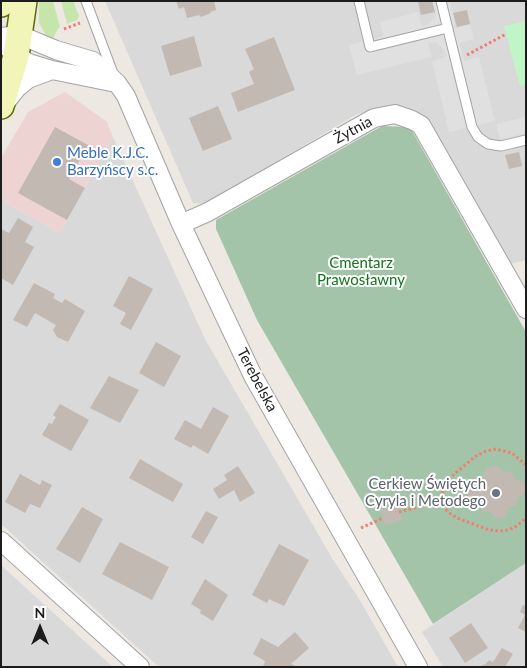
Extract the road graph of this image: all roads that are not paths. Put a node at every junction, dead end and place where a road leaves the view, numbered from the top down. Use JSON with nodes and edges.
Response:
{"nodes":[{"id":1,"x":24,"y":1,"type":"edge"},
{"id":2,"x":86,"y":1,"type":"edge"},
{"id":3,"x":359,"y":1,"type":"edge"},
{"id":4,"x":441,"y":1,"type":"edge"},
{"id":5,"x":448,"y":28,"type":"junction"},
{"id":6,"x":10,"y":42,"type":"edge"},
{"id":7,"x":52,"y":70,"type":"junction"},
{"id":8,"x":117,"y":83,"type":"junction"},
{"id":9,"x":1,"y":107,"type":"edge"},
{"id":10,"x":526,"y":140,"type":"edge"},
{"id":11,"x":181,"y":224,"type":"junction"},
{"id":12,"x":526,"y":309,"type":"edge"},
{"id":13,"x":1,"y":541,"type":"edge"},
{"id":14,"x":140,"y":667,"type":"edge"},
{"id":15,"x":418,"y":667,"type":"edge"}],
"edges":[{"from":1,"to":6,"type":"street"},
{"from":2,"to":8,"type":"lane","name":"Terebelska"},
{"from":3,"to":5,"type":"lane"},
{"from":4,"to":5,"type":"lane"},
{"from":5,"to":10,"type":"lane"},
{"from":6,"to":7,"type":"street"},
{"from":6,"to":8,"type":"street","name":"Terebelska"},
{"from":6,"to":9,"type":"street"},
{"from":7,"to":8,"type":"street"},
{"from":7,"to":9,"type":"street"},
{"from":8,"to":11,"type":"street","name":"Terebelska"},
{"from":11,"to":12,"type":"street","name":"Żytnia"},
{"from":11,"to":15,"type":"street","name":"Terebelska"},
{"from":13,"to":14,"type":"street"}]}
